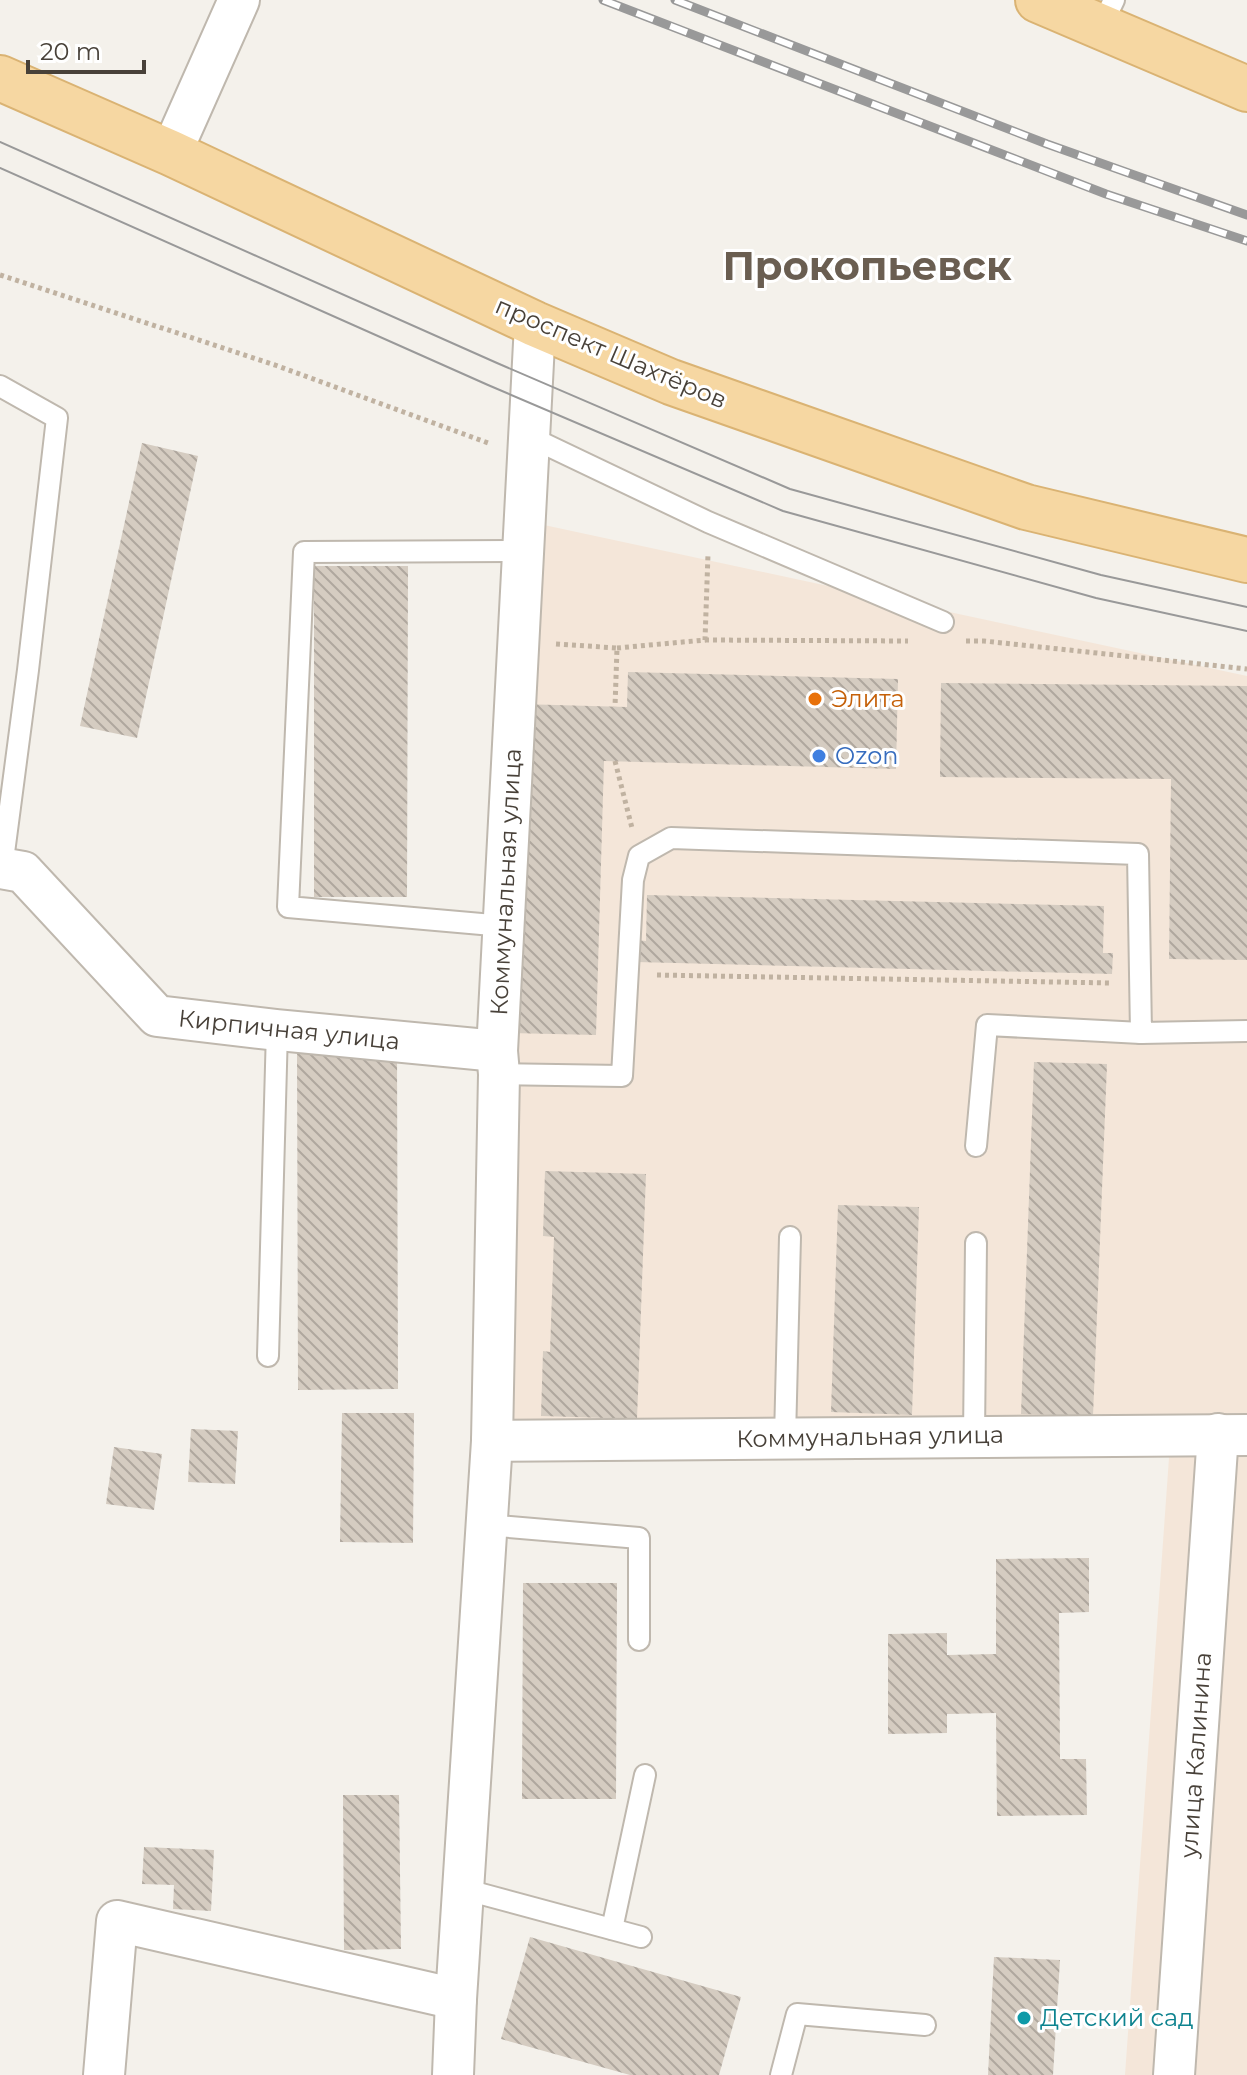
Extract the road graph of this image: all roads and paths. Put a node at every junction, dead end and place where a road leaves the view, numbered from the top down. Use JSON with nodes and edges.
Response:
{"nodes":[{"id":1,"x":239,"y":0,"type":"edge"},
{"id":2,"x":1038,"y":0,"type":"edge"},
{"id":3,"x":1108,"y":14,"type":"edge"},
{"id":4,"x":0,"y":78,"type":"edge"},
{"id":5,"x":1247,"y":89,"type":"edge"},
{"id":6,"x":171,"y":153,"type":"junction"},
{"id":7,"x":0,"y":275,"type":"edge"},
{"id":8,"x":535,"y":324,"type":"junction"},
{"id":9,"x":0,"y":386,"type":"edge"},
{"id":10,"x":514,"y":442,"type":"junction"},
{"id":11,"x":708,"y":522,"type":"junction"},
{"id":12,"x":524,"y":551,"type":"junction"},
{"id":13,"x":1247,"y":560,"type":"edge"},
{"id":14,"x":943,"y":622,"type":"dead end"},
{"id":15,"x":705,"y":640,"type":"junction"},
{"id":16,"x":519,"y":641,"type":"junction"},
{"id":17,"x":922,"y":641,"type":"dead end"},
{"id":18,"x":953,"y":641,"type":"dead end"},
{"id":19,"x":617,"y":648,"type":"junction"},
{"id":20,"x":1247,"y":669,"type":"edge"},
{"id":21,"x":615,"y":707,"type":"dead end"},
{"id":22,"x":615,"y":761,"type":"dead end"},
{"id":23,"x":639,"y":856,"type":"junction"},
{"id":24,"x":1,"y":868,"type":"edge"},
{"id":25,"x":504,"y":926,"type":"junction"},
{"id":26,"x":628,"y":975,"type":"junction"},
{"id":27,"x":1140,"y":984,"type":"junction"},
{"id":28,"x":277,"y":1030,"type":"junction"},
{"id":29,"x":1247,"y":1031,"type":"edge"},
{"id":30,"x":1141,"y":1033,"type":"junction"},
{"id":31,"x":498,"y":1063,"type":"junction"},
{"id":32,"x":976,"y":1146,"type":"dead end"},
{"id":33,"x":790,"y":1237,"type":"dead end"},
{"id":34,"x":976,"y":1243,"type":"dead end"},
{"id":35,"x":268,"y":1356,"type":"dead end"},
{"id":36,"x":1232,"y":1434,"type":"edge"},
{"id":37,"x":974,"y":1437,"type":"junction"},
{"id":38,"x":785,"y":1438,"type":"junction"},
{"id":39,"x":492,"y":1441,"type":"junction"},
{"id":40,"x":486,"y":1525,"type":"junction"},
{"id":41,"x":639,"y":1640,"type":"dead end"},
{"id":42,"x":645,"y":1775,"type":"dead end"},
{"id":43,"x":463,"y":1889,"type":"junction"},
{"id":44,"x":612,"y":1929,"type":"junction"},
{"id":45,"x":641,"y":1937,"type":"dead end"},
{"id":46,"x":456,"y":1999,"type":"junction"},
{"id":47,"x":925,"y":2025,"type":"dead end"},
{"id":48,"x":104,"y":2075,"type":"edge"},
{"id":49,"x":453,"y":2075,"type":"edge"},
{"id":50,"x":781,"y":2075,"type":"edge"},
{"id":51,"x":1174,"y":2075,"type":"edge"}],
"edges":[{"from":1,"to":6,"type":"street"},
{"from":2,"to":3,"type":"main road"},
{"from":3,"to":5,"type":"main road"},
{"from":4,"to":6,"type":"main road","name":"проспект Шахтёров"},
{"from":6,"to":8,"type":"main road","name":"проспект Шахтёров"},
{"from":7,"to":10,"type":"path"},
{"from":8,"to":10,"type":"street","name":"Коммунальная улица"},
{"from":8,"to":13,"type":"main road","name":"проспект Шахтёров"},
{"from":9,"to":24,"type":"lane"},
{"from":10,"to":11,"type":"lane"},
{"from":10,"to":12,"type":"street","name":"Коммунальная улица"},
{"from":11,"to":14,"type":"lane"},
{"from":11,"to":15,"type":"path"},
{"from":12,"to":16,"type":"street","name":"Коммунальная улица"},
{"from":12,"to":25,"type":"lane"},
{"from":15,"to":17,"type":"path"},
{"from":15,"to":19,"type":"path"},
{"from":16,"to":19,"type":"path"},
{"from":16,"to":25,"type":"street","name":"Коммунальная улица"},
{"from":18,"to":20,"type":"path"},
{"from":19,"to":21,"type":"path"},
{"from":22,"to":23,"type":"path"},
{"from":23,"to":26,"type":"lane"},
{"from":23,"to":27,"type":"lane"},
{"from":24,"to":28,"type":"street","name":"Кирпичная улица"},
{"from":25,"to":31,"type":"street","name":"Коммунальная улица"},
{"from":26,"to":27,"type":"path"},
{"from":26,"to":31,"type":"lane"},
{"from":27,"to":30,"type":"lane"},
{"from":28,"to":31,"type":"street","name":"Кирпичная улица"},
{"from":28,"to":35,"type":"lane"},
{"from":29,"to":30,"type":"lane"},
{"from":30,"to":32,"type":"lane"},
{"from":31,"to":39,"type":"street","name":"Коммунальная улица"},
{"from":33,"to":38,"type":"lane"},
{"from":34,"to":37,"type":"lane"},
{"from":36,"to":37,"type":"street","name":"Коммунальная улица"},
{"from":36,"to":51,"type":"street","name":"улица Калинина"},
{"from":37,"to":38,"type":"street","name":"Коммунальная улица"},
{"from":38,"to":39,"type":"street","name":"Коммунальная улица"},
{"from":39,"to":40,"type":"street","name":"Коммунальная улица"},
{"from":40,"to":41,"type":"lane"},
{"from":40,"to":43,"type":"street","name":"Коммунальная улица"},
{"from":42,"to":44,"type":"lane"},
{"from":43,"to":44,"type":"lane"},
{"from":43,"to":46,"type":"street","name":"Коммунальная улица"},
{"from":44,"to":45,"type":"lane"},
{"from":46,"to":48,"type":"street"},
{"from":46,"to":49,"type":"street","name":"Коммунальная улица"},
{"from":47,"to":50,"type":"lane"}]}
